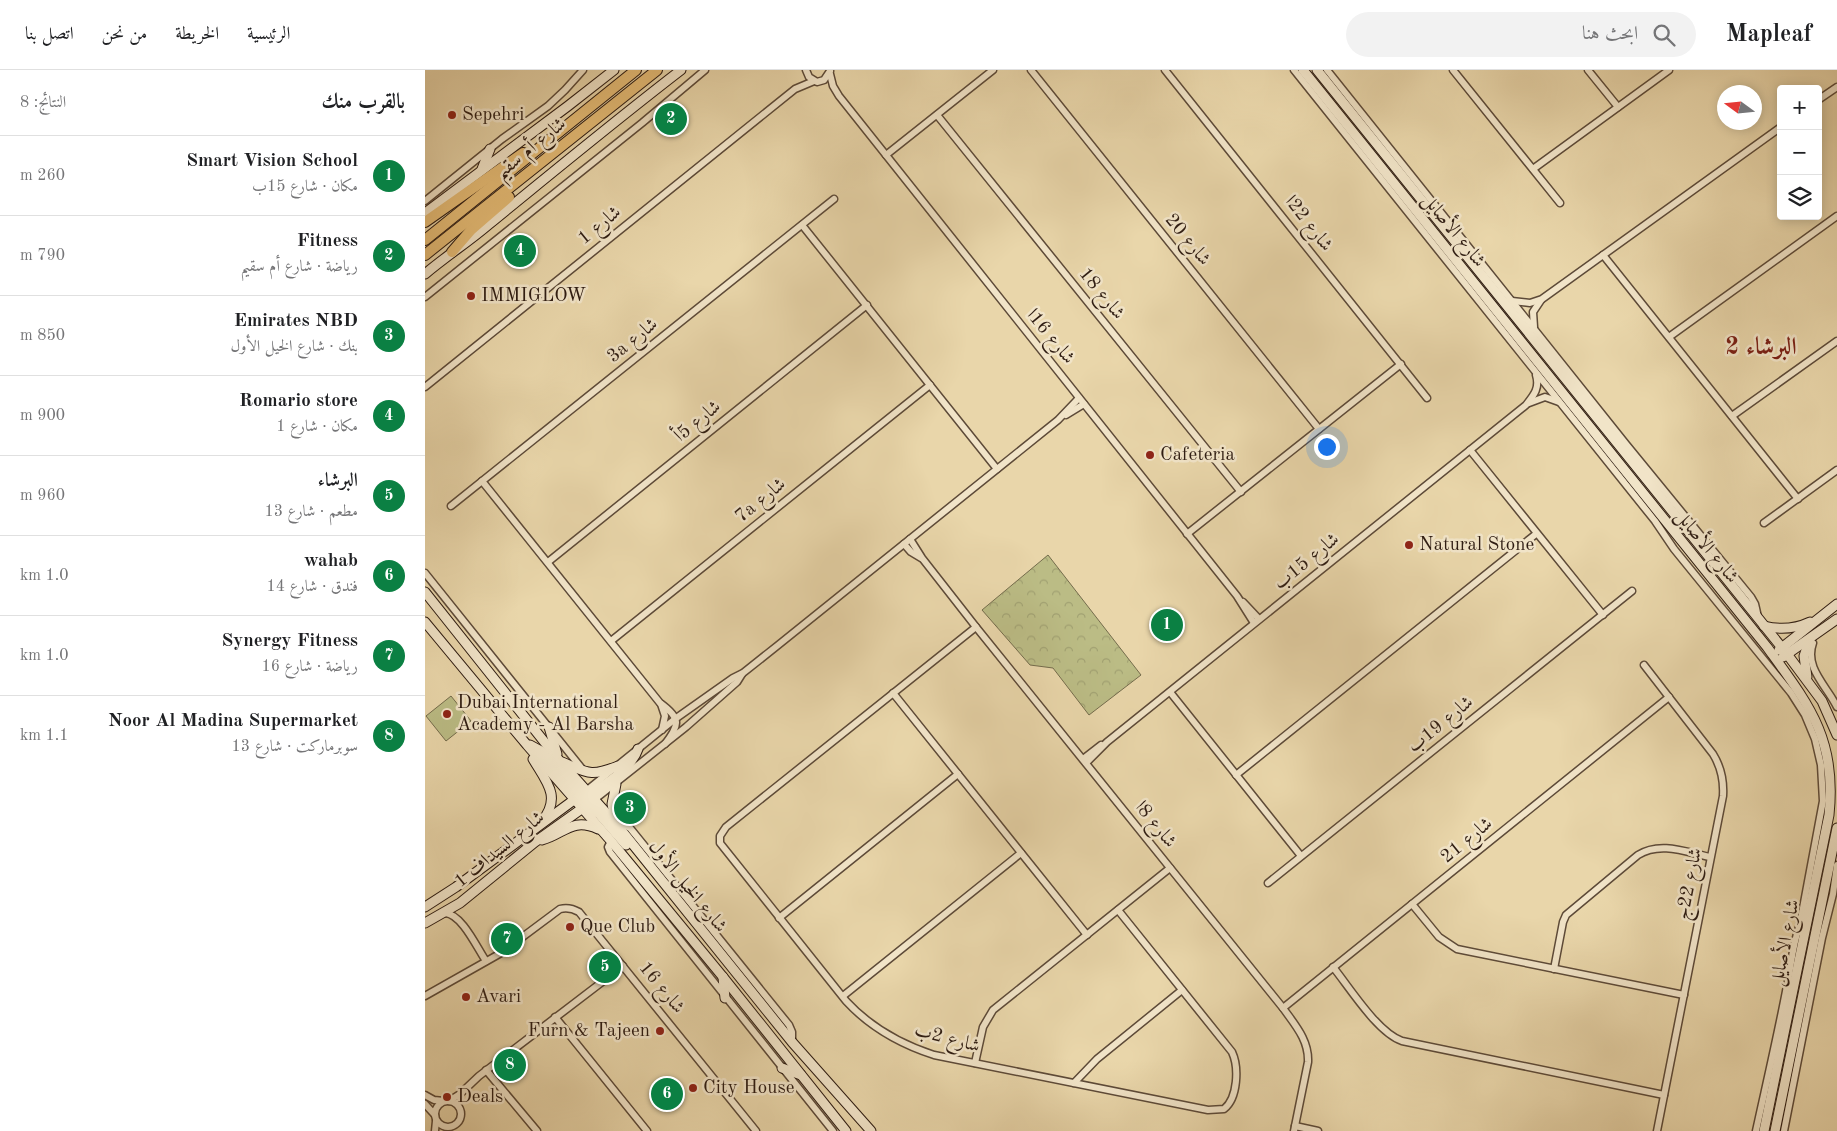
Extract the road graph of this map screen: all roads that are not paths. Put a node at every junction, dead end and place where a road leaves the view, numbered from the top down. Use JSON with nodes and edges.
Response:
{"nodes":[{"id":1,"x":583,"y":70,"type":"edge"},
{"id":2,"x":614,"y":70,"type":"edge"},
{"id":3,"x":636,"y":70,"type":"edge"},
{"id":4,"x":657,"y":70,"type":"edge"},
{"id":5,"x":681,"y":70,"type":"edge"},
{"id":6,"x":705,"y":70,"type":"edge"},
{"id":7,"x":806,"y":70,"type":"edge"},
{"id":8,"x":993,"y":70,"type":"edge"},
{"id":9,"x":1031,"y":70,"type":"edge"},
{"id":10,"x":1165,"y":70,"type":"edge"},
{"id":11,"x":1294,"y":70,"type":"edge"},
{"id":12,"x":1303,"y":70,"type":"edge"},
{"id":13,"x":1317,"y":70,"type":"edge"},
{"id":14,"x":1327,"y":70,"type":"edge"},
{"id":15,"x":1453,"y":70,"type":"edge"},
{"id":16,"x":1588,"y":70,"type":"edge"},
{"id":17,"x":1669,"y":70,"type":"edge"},
{"id":18,"x":830,"y":71,"type":"edge"},
{"id":19,"x":816,"y":82,"type":"junction"},
{"id":20,"x":1837,"y":87,"type":"edge"},
{"id":21,"x":795,"y":89,"type":"junction"},
{"id":22,"x":839,"y":96,"type":"junction"},
{"id":23,"x":1822,"y":97,"type":"edge"},
{"id":24,"x":1618,"y":107,"type":"junction"},
{"id":25,"x":937,"y":115,"type":"junction"},
{"id":26,"x":1777,"y":130,"type":"edge"},
{"id":27,"x":546,"y":141,"type":"junction"},
{"id":28,"x":1376,"y":146,"type":"junction"},
{"id":29,"x":491,"y":149,"type":"junction"},
{"id":30,"x":1391,"y":152,"type":"junction"},
{"id":31,"x":886,"y":155,"type":"junction"},
{"id":32,"x":1533,"y":169,"type":"junction"},
{"id":33,"x":481,"y":170,"type":"junction"},
{"id":34,"x":523,"y":178,"type":"junction"},
{"id":35,"x":834,"y":199,"type":"dead end"},
{"id":36,"x":425,"y":201,"type":"edge"},
{"id":37,"x":1560,"y":203,"type":"dead end"},
{"id":38,"x":425,"y":213,"type":"edge"},
{"id":39,"x":1837,"y":216,"type":"edge"},
{"id":40,"x":425,"y":222,"type":"edge"},
{"id":41,"x":802,"y":225,"type":"junction"},
{"id":42,"x":425,"y":240,"type":"edge"},
{"id":43,"x":452,"y":252,"type":"junction"},
{"id":44,"x":425,"y":255,"type":"edge"},
{"id":45,"x":1603,"y":255,"type":"junction"},
{"id":46,"x":425,"y":274,"type":"edge"},
{"id":47,"x":425,"y":297,"type":"edge"},
{"id":48,"x":1542,"y":299,"type":"junction"},
{"id":49,"x":1511,"y":302,"type":"junction"},
{"id":50,"x":867,"y":306,"type":"junction"},
{"id":51,"x":1535,"y":332,"type":"junction"},
{"id":52,"x":1669,"y":337,"type":"junction"},
{"id":53,"x":1837,"y":341,"type":"edge"},
{"id":54,"x":1525,"y":346,"type":"junction"},
{"id":55,"x":1401,"y":364,"type":"junction"},
{"id":56,"x":1533,"y":369,"type":"junction"},
{"id":57,"x":930,"y":385,"type":"junction"},
{"id":58,"x":425,"y":387,"type":"edge"},
{"id":59,"x":1427,"y":398,"type":"dead end"},
{"id":60,"x":1081,"y":401,"type":"junction"},
{"id":61,"x":1561,"y":404,"type":"junction"},
{"id":62,"x":1526,"y":405,"type":"junction"},
{"id":63,"x":1732,"y":416,"type":"junction"},
{"id":64,"x":1319,"y":429,"type":"junction"},
{"id":65,"x":1623,"y":446,"type":"junction"},
{"id":66,"x":1470,"y":450,"type":"junction"},
{"id":67,"x":997,"y":468,"type":"junction"},
{"id":68,"x":1837,"y":470,"type":"edge"},
{"id":69,"x":1626,"y":479,"type":"junction"},
{"id":70,"x":482,"y":481,"type":"junction"},
{"id":71,"x":1241,"y":492,"type":"junction"},
{"id":72,"x":1798,"y":498,"type":"junction"},
{"id":73,"x":451,"y":506,"type":"dead end"},
{"id":74,"x":1764,"y":523,"type":"dead end"},
{"id":75,"x":1187,"y":534,"type":"junction"},
{"id":76,"x":1536,"y":534,"type":"junction"},
{"id":77,"x":910,"y":539,"type":"junction"},
{"id":78,"x":904,"y":544,"type":"junction"},
{"id":79,"x":922,"y":558,"type":"junction"},
{"id":80,"x":548,"y":562,"type":"junction"},
{"id":81,"x":425,"y":574,"type":"edge"},
{"id":82,"x":1632,"y":591,"type":"dead end"},
{"id":83,"x":425,"y":592,"type":"edge"},
{"id":84,"x":1718,"y":595,"type":"junction"},
{"id":85,"x":1837,"y":604,"type":"edge"},
{"id":86,"x":1603,"y":614,"type":"junction"},
{"id":87,"x":1819,"y":618,"type":"junction"},
{"id":88,"x":1837,"y":619,"type":"edge"},
{"id":89,"x":1256,"y":621,"type":"junction"},
{"id":90,"x":425,"y":622,"type":"edge"},
{"id":91,"x":1761,"y":622,"type":"junction"},
{"id":92,"x":976,"y":627,"type":"junction"},
{"id":93,"x":1814,"y":636,"type":"junction"},
{"id":94,"x":611,"y":641,"type":"junction"},
{"id":95,"x":1785,"y":651,"type":"junction"},
{"id":96,"x":1775,"y":658,"type":"junction"},
{"id":97,"x":1644,"y":665,"type":"dead end"},
{"id":98,"x":743,"y":672,"type":"junction"},
{"id":99,"x":1808,"y":680,"type":"junction"},
{"id":100,"x":1170,"y":692,"type":"junction"},
{"id":101,"x":893,"y":693,"type":"junction"},
{"id":102,"x":1669,"y":698,"type":"junction"},
{"id":103,"x":661,"y":703,"type":"junction"},
{"id":104,"x":1837,"y":707,"type":"edge"},
{"id":105,"x":675,"y":719,"type":"junction"},
{"id":106,"x":549,"y":727,"type":"junction"},
{"id":107,"x":662,"y":730,"type":"junction"},
{"id":108,"x":1837,"y":735,"type":"edge"},
{"id":109,"x":665,"y":744,"type":"junction"},
{"id":110,"x":527,"y":745,"type":"junction"},
{"id":111,"x":639,"y":749,"type":"junction"},
{"id":112,"x":559,"y":760,"type":"junction"},
{"id":113,"x":1084,"y":761,"type":"junction"},
{"id":114,"x":1825,"y":764,"type":"junction"},
{"id":115,"x":618,"y":766,"type":"junction"},
{"id":116,"x":584,"y":771,"type":"junction"},
{"id":117,"x":959,"y":774,"type":"junction"},
{"id":118,"x":1236,"y":775,"type":"junction"},
{"id":119,"x":615,"y":784,"type":"junction"},
{"id":120,"x":584,"y":799,"type":"junction"},
{"id":121,"x":617,"y":826,"type":"junction"},
{"id":122,"x":536,"y":828,"type":"junction"},
{"id":123,"x":1837,"y":828,"type":"edge"},
{"id":124,"x":602,"y":833,"type":"junction"},
{"id":125,"x":611,"y":841,"type":"junction"},
{"id":126,"x":535,"y":842,"type":"junction"},
{"id":127,"x":1021,"y":853,"type":"junction"},
{"id":128,"x":1301,"y":856,"type":"junction"},
{"id":129,"x":1711,"y":857,"type":"junction"},
{"id":130,"x":642,"y":858,"type":"junction"},
{"id":131,"x":1837,"y":864,"type":"edge"},
{"id":132,"x":1170,"y":868,"type":"junction"},
{"id":133,"x":1268,"y":883,"type":"dead end"},
{"id":134,"x":460,"y":903,"type":"junction"},
{"id":135,"x":1412,"y":904,"type":"junction"},
{"id":136,"x":425,"y":908,"type":"edge"},
{"id":137,"x":1117,"y":910,"type":"junction"},
{"id":138,"x":445,"y":913,"type":"junction"},
{"id":139,"x":779,"y":918,"type":"junction"},
{"id":140,"x":460,"y":921,"type":"junction"},
{"id":141,"x":425,"y":923,"type":"edge"},
{"id":142,"x":1087,"y":935,"type":"junction"},
{"id":143,"x":486,"y":962,"type":"junction"},
{"id":144,"x":623,"y":966,"type":"junction"},
{"id":145,"x":1333,"y":967,"type":"junction"},
{"id":146,"x":1554,"y":969,"type":"junction"},
{"id":147,"x":723,"y":977,"type":"junction"},
{"id":148,"x":1809,"y":985,"type":"junction"},
{"id":149,"x":1182,"y":990,"type":"junction"},
{"id":150,"x":1683,"y":995,"type":"junction"},
{"id":151,"x":425,"y":996,"type":"edge"},
{"id":152,"x":843,"y":996,"type":"junction"},
{"id":153,"x":725,"y":998,"type":"junction"},
{"id":154,"x":1283,"y":1008,"type":"junction"},
{"id":155,"x":555,"y":1017,"type":"junction"},
{"id":156,"x":1784,"y":1020,"type":"junction"},
{"id":157,"x":792,"y":1042,"type":"junction"},
{"id":158,"x":975,"y":1063,"type":"junction"},
{"id":159,"x":783,"y":1068,"type":"junction"},
{"id":160,"x":486,"y":1070,"type":"junction"},
{"id":161,"x":802,"y":1076,"type":"junction"},
{"id":162,"x":1074,"y":1083,"type":"junction"},
{"id":163,"x":463,"y":1091,"type":"junction"},
{"id":164,"x":425,"y":1095,"type":"edge"},
{"id":165,"x":1664,"y":1095,"type":"junction"},
{"id":166,"x":447,"y":1101,"type":"junction"},
{"id":167,"x":425,"y":1104,"type":"edge"},
{"id":168,"x":459,"y":1107,"type":"junction"},
{"id":169,"x":436,"y":1118,"type":"junction"},
{"id":170,"x":445,"y":1129,"type":"edge"},
{"id":171,"x":1295,"y":1129,"type":"edge"},
{"id":172,"x":435,"y":1131,"type":"edge"},
{"id":173,"x":537,"y":1131,"type":"edge"},
{"id":174,"x":647,"y":1131,"type":"edge"},
{"id":175,"x":756,"y":1131,"type":"edge"},
{"id":176,"x":833,"y":1131,"type":"edge"},
{"id":177,"x":847,"y":1131,"type":"edge"},
{"id":178,"x":871,"y":1131,"type":"edge"},
{"id":179,"x":1318,"y":1131,"type":"edge"},
{"id":180,"x":1657,"y":1131,"type":"edge"},
{"id":181,"x":1756,"y":1131,"type":"edge"},
{"id":182,"x":1764,"y":1131,"type":"edge"},
{"id":183,"x":1775,"y":1131,"type":"edge"},
{"id":184,"x":1784,"y":1131,"type":"edge"}],
"edges":[{"from":1,"to":29,"type":"street"},
{"from":2,"to":33,"type":"street"},
{"from":3,"to":27,"type":"main road","name":"شارع أم سقيم"},
{"from":4,"to":34,"type":"main road","name":"شارع أم سقيم"},
{"from":5,"to":43,"type":"street"},
{"from":6,"to":47,"type":"street"},
{"from":7,"to":19,"type":"street","name":"شارع 16ا"},
{"from":7,"to":21,"type":"street","name":"شارع 1"},
{"from":8,"to":25,"type":"street"},
{"from":9,"to":64,"type":"street","name":"شارع 20"},
{"from":10,"to":55,"type":"street","name":"شارع 22ا"},
{"from":11,"to":56,"type":"street"},
{"from":12,"to":54,"type":"street","name":"شارع الأصايل"},
{"from":13,"to":28,"type":"street","name":"شارع الأصايل"},
{"from":14,"to":30,"type":"street"},
{"from":15,"to":32,"type":"street"},
{"from":16,"to":24,"type":"street"},
{"from":17,"to":24,"type":"street"},
{"from":18,"to":19,"type":"street","name":"شارع 1"},
{"from":18,"to":22,"type":"street","name":"شارع 16ا"},
{"from":19,"to":21,"type":"street","name":"شارع 1"},
{"from":19,"to":22,"type":"street","name":"شارع 16ا"},
{"from":20,"to":23,"type":"street"},
{"from":21,"to":58,"type":"street","name":"شارع 1"},
{"from":22,"to":31,"type":"street","name":"شارع 16ا"},
{"from":24,"to":32,"type":"street"},
{"from":25,"to":31,"type":"street"},
{"from":25,"to":71,"type":"street","name":"شارع 18"},
{"from":26,"to":45,"type":"street"},
{"from":27,"to":40,"type":"main road"},
{"from":27,"to":42,"type":"main road","name":"شارع أم سقيم"},
{"from":28,"to":30,"type":"street"},
{"from":28,"to":65,"type":"street","name":"شارع الأصايل"},
{"from":29,"to":33,"type":"street"},
{"from":29,"to":36,"type":"street"},
{"from":30,"to":49,"type":"street"},
{"from":31,"to":60,"type":"street","name":"شارع 16ا"},
{"from":32,"to":37,"type":"street"},
{"from":33,"to":38,"type":"street"},
{"from":34,"to":43,"type":"main road"},
{"from":34,"to":44,"type":"main road","name":"شارع أم سقيم"},
{"from":35,"to":41,"type":"street","name":"3a شارع"},
{"from":39,"to":52,"type":"street"},
{"from":41,"to":50,"type":"street"},
{"from":41,"to":70,"type":"street","name":"3a شارع"},
{"from":43,"to":46,"type":"street"},
{"from":45,"to":48,"type":"street"},
{"from":45,"to":52,"type":"street"},
{"from":48,"to":49,"type":"street"},
{"from":48,"to":51,"type":"street"},
{"from":49,"to":51,"type":"street"},
{"from":50,"to":57,"type":"street"},
{"from":50,"to":80,"type":"street","name":"شارع 5أ"},
{"from":51,"to":65,"type":"street"},
{"from":52,"to":63,"type":"street"},
{"from":53,"to":63,"type":"street"},
{"from":54,"to":56,"type":"street"},
{"from":54,"to":69,"type":"street","name":"شارع الأصايل"},
{"from":55,"to":59,"type":"street","name":"شارع 22ا"},
{"from":55,"to":64,"type":"street"},
{"from":56,"to":61,"type":"street"},
{"from":56,"to":62,"type":"street","name":"شارع 15ب"},
{"from":57,"to":67,"type":"street"},
{"from":57,"to":94,"type":"street","name":"7a شارع"},
{"from":60,"to":67,"type":"street"},
{"from":60,"to":75,"type":"street","name":"شارع 16ا"},
{"from":61,"to":62,"type":"street","name":"شارع 15ب"},
{"from":61,"to":69,"type":"street"},
{"from":62,"to":66,"type":"street","name":"شارع 15ب"},
{"from":63,"to":72,"type":"street"},
{"from":64,"to":71,"type":"street"},
{"from":65,"to":91,"type":"street","name":"شارع الأصايل"},
{"from":66,"to":76,"type":"street"},
{"from":66,"to":89,"type":"street","name":"شارع 15ب"},
{"from":67,"to":77,"type":"street"},
{"from":68,"to":72,"type":"street"},
{"from":69,"to":84,"type":"street","name":"شارع الأصايل"},
{"from":70,"to":73,"type":"street","name":"3a شارع"},
{"from":70,"to":80,"type":"street"},
{"from":71,"to":75,"type":"street"},
{"from":72,"to":74,"type":"street"},
{"from":75,"to":89,"type":"street","name":"شارع 16ا"},
{"from":76,"to":86,"type":"street"},
{"from":76,"to":118,"type":"street"},
{"from":77,"to":78,"type":"street"},
{"from":77,"to":79,"type":"street","name":"شارع 8ا"},
{"from":78,"to":79,"type":"street","name":"شارع 8ا"},
{"from":78,"to":98,"type":"street"},
{"from":79,"to":92,"type":"street","name":"شارع 8ا"},
{"from":80,"to":94,"type":"street"},
{"from":81,"to":106,"type":"street"},
{"from":82,"to":86,"type":"street","name":"شارع 19ب"},
{"from":83,"to":112,"type":"street","name":"شارع الخيل الأول"},
{"from":84,"to":96,"type":"street","name":"شارع الأصايل"},
{"from":84,"to":114,"type":"street"},
{"from":85,"to":87,"type":"street"},
{"from":86,"to":128,"type":"street","name":"شارع 19ب"},
{"from":87,"to":91,"type":"street"},
{"from":87,"to":95,"type":"street"},
{"from":88,"to":93,"type":"street"},
{"from":89,"to":100,"type":"street","name":"شارع 15ب"},
{"from":90,"to":110,"type":"street","name":"شارع الخيل الأول"},
{"from":91,"to":95,"type":"street","name":"شارع الأصايل"},
{"from":92,"to":101,"type":"street"},
{"from":92,"to":113,"type":"street","name":"شارع 8ا"},
{"from":93,"to":95,"type":"street"},
{"from":93,"to":99,"type":"street"},
{"from":93,"to":104,"type":"street"},
{"from":94,"to":103,"type":"street"},
{"from":95,"to":96,"type":"street"},
{"from":95,"to":99,"type":"street","name":"شارع الأصايل"},
{"from":96,"to":114,"type":"street","name":"شارع الأصايل"},
{"from":97,"to":102,"type":"street","name":"شارع 22ج"},
{"from":98,"to":105,"type":"street"},
{"from":98,"to":109,"type":"street"},
{"from":99,"to":108,"type":"street","name":"شارع الأصايل"},
{"from":100,"to":113,"type":"street","name":"شارع 15ب"},
{"from":100,"to":118,"type":"street"},
{"from":101,"to":117,"type":"street"},
{"from":101,"to":139,"type":"street","name":"شارع 2ب"},
{"from":102,"to":129,"type":"street","name":"شارع 22ج"},
{"from":102,"to":135,"type":"street","name":"شارع 21"},
{"from":103,"to":105,"type":"street"},
{"from":103,"to":107,"type":"street"},
{"from":105,"to":107,"type":"street"},
{"from":105,"to":109,"type":"street"},
{"from":106,"to":112,"type":"street"},
{"from":106,"to":116,"type":"street"},
{"from":107,"to":111,"type":"street"},
{"from":109,"to":119,"type":"street"},
{"from":110,"to":120,"type":"street","name":"شارع الخيل الأول"},
{"from":110,"to":122,"type":"street"},
{"from":111,"to":115,"type":"street"},
{"from":111,"to":120,"type":"street"},
{"from":112,"to":116,"type":"street"},
{"from":112,"to":120,"type":"street","name":"شارع الخيل الأول"},
{"from":113,"to":132,"type":"street","name":"شارع 8ا"},
{"from":114,"to":156,"type":"street","name":"شارع الأصايل"},
{"from":115,"to":116,"type":"street"},
{"from":115,"to":120,"type":"street"},
{"from":117,"to":127,"type":"street"},
{"from":117,"to":139,"type":"street"},
{"from":118,"to":128,"type":"street"},
{"from":119,"to":120,"type":"street"},
{"from":119,"to":121,"type":"street"},
{"from":120,"to":121,"type":"street","name":"شارع الخيل الأول"},
{"from":120,"to":122,"type":"street","name":"شارع السيداف 1"},
{"from":120,"to":124,"type":"street","name":"شارع الخيل الأول"},
{"from":120,"to":126,"type":"street","name":"شارع السيداف 1"},
{"from":120,"to":130,"type":"street"},
{"from":121,"to":130,"type":"street","name":"شارع الخيل الأول"},
{"from":121,"to":157,"type":"street"},
{"from":122,"to":136,"type":"street","name":"شارع السيداف 1"},
{"from":123,"to":148,"type":"street","name":"شارع الأصايل"},
{"from":124,"to":125,"type":"street","name":"شارع الخيل الأول"},
{"from":124,"to":126,"type":"street"},
{"from":125,"to":147,"type":"street","name":"شارع الخيل الأول"},
{"from":125,"to":153,"type":"street"},
{"from":126,"to":134,"type":"street","name":"شارع السيداف 1"},
{"from":127,"to":142,"type":"street"},
{"from":127,"to":152,"type":"street"},
{"from":128,"to":133,"type":"street","name":"شارع 19ب"},
{"from":129,"to":146,"type":"street"},
{"from":129,"to":150,"type":"street","name":"شارع 22ج"},
{"from":130,"to":157,"type":"street","name":"شارع الخيل الأول"},
{"from":131,"to":148,"type":"street"},
{"from":132,"to":137,"type":"street"},
{"from":132,"to":154,"type":"street","name":"شارع 8ا"},
{"from":134,"to":138,"type":"street","name":"شارع السيداف 1"},
{"from":134,"to":140,"type":"street"},
{"from":135,"to":145,"type":"street","name":"شارع 21"},
{"from":135,"to":146,"type":"street"},
{"from":137,"to":142,"type":"street"},
{"from":137,"to":149,"type":"street"},
{"from":138,"to":140,"type":"street"},
{"from":138,"to":141,"type":"street","name":"شارع السيداف 1"},
{"from":139,"to":152,"type":"street","name":"شارع 2ب"},
{"from":140,"to":143,"type":"street"},
{"from":142,"to":158,"type":"street"},
{"from":143,"to":144,"type":"street","name":"شارع 16"},
{"from":143,"to":151,"type":"street","name":"شارع 16"},
{"from":144,"to":155,"type":"street"},
{"from":144,"to":175,"type":"street","name":"شارع 16"},
{"from":145,"to":154,"type":"street","name":"شارع 21"},
{"from":145,"to":165,"type":"street"},
{"from":146,"to":150,"type":"street"},
{"from":147,"to":153,"type":"street"},
{"from":147,"to":161,"type":"street","name":"شارع الخيل الأول"},
{"from":148,"to":183,"type":"street","name":"شارع الأصايل"},
{"from":148,"to":184,"type":"street"},
{"from":149,"to":162,"type":"street"},
{"from":149,"to":162,"type":"street","name":"شارع 2ب"},
{"from":150,"to":165,"type":"street","name":"شارع 22ج"},
{"from":152,"to":158,"type":"street","name":"شارع 2ب"},
{"from":153,"to":159,"type":"street"},
{"from":154,"to":171,"type":"street","name":"شارع 8ا"},
{"from":155,"to":160,"type":"street"},
{"from":155,"to":174,"type":"street"},
{"from":156,"to":181,"type":"street"},
{"from":156,"to":182,"type":"street","name":"شارع الأصايل"},
{"from":157,"to":178,"type":"street","name":"شارع الخيل الأول"},
{"from":158,"to":162,"type":"street","name":"شارع 2ب"},
{"from":159,"to":161,"type":"street"},
{"from":159,"to":176,"type":"street"},
{"from":160,"to":163,"type":"street"},
{"from":160,"to":173,"type":"street"},
{"from":161,"to":177,"type":"street","name":"شارع الخيل الأول"},
{"from":163,"to":166,"type":"street"},
{"from":163,"to":168,"type":"street"},
{"from":164,"to":166,"type":"street"},
{"from":165,"to":180,"type":"street","name":"شارع 22ج"},
{"from":166,"to":168,"type":"street"},
{"from":166,"to":169,"type":"street"},
{"from":167,"to":169,"type":"street"},
{"from":168,"to":170,"type":"street"},
{"from":169,"to":170,"type":"street"},
{"from":169,"to":172,"type":"street"},
{"from":171,"to":179,"type":"street"}]}
